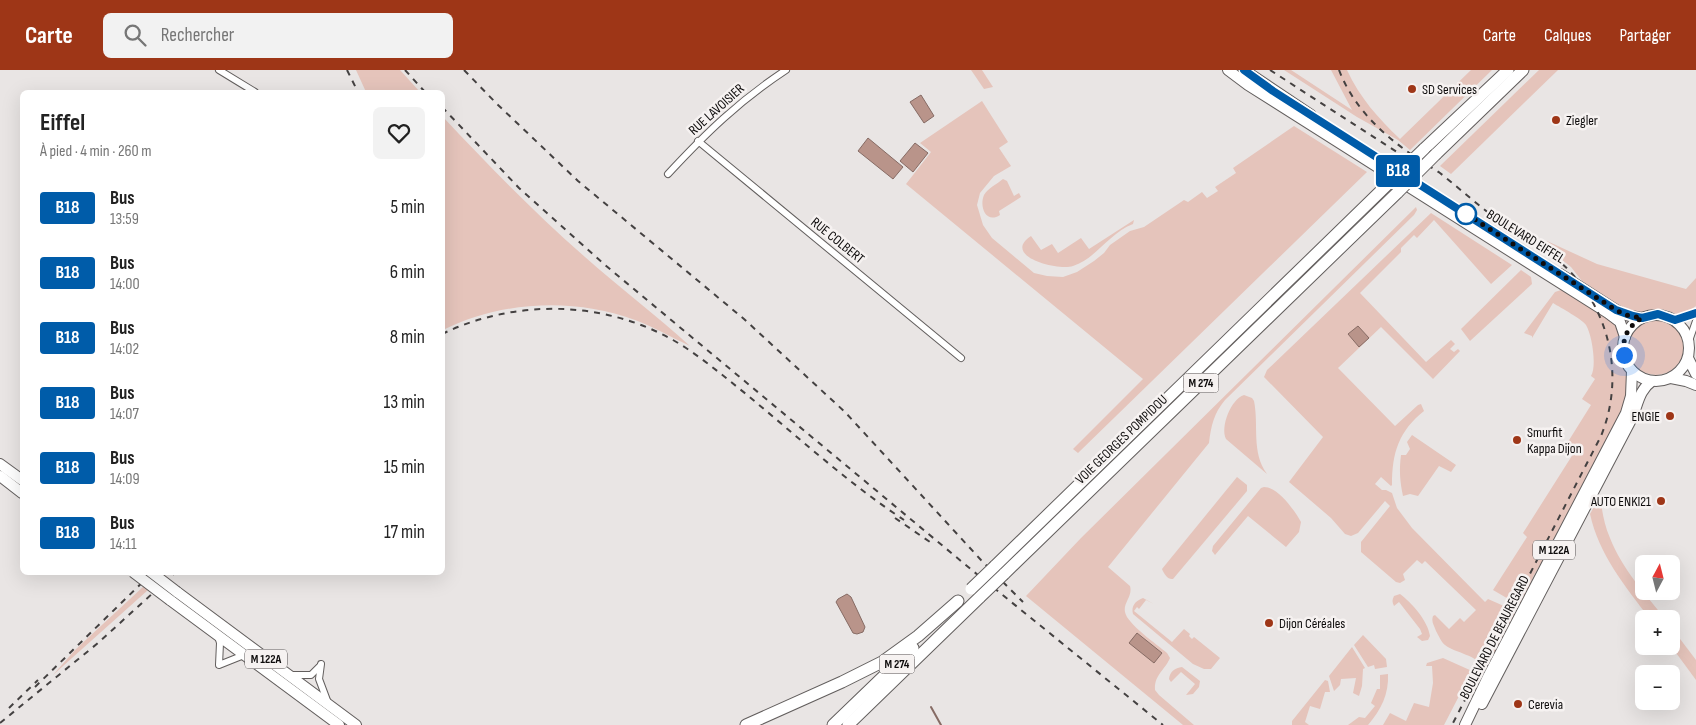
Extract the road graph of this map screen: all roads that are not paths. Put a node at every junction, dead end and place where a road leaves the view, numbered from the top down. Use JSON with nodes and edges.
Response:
{"nodes":[{"id":1,"x":220,"y":70,"type":"edge"},
{"id":2,"x":786,"y":70,"type":"edge"},
{"id":3,"x":1228,"y":70,"type":"edge"},
{"id":4,"x":1244,"y":70,"type":"edge"},
{"id":5,"x":1508,"y":70,"type":"edge"},
{"id":6,"x":1523,"y":70,"type":"edge"},
{"id":7,"x":252,"y":90,"type":"edge"},
{"id":8,"x":698,"y":141,"type":"junction"},
{"id":9,"x":668,"y":174,"type":"dead end"},
{"id":10,"x":1696,"y":313,"type":"edge"},
{"id":11,"x":1642,"y":318,"type":"junction"},
{"id":12,"x":1675,"y":320,"type":"junction"},
{"id":13,"x":1696,"y":321,"type":"edge"},
{"id":14,"x":1625,"y":336,"type":"junction"},
{"id":15,"x":1689,"y":341,"type":"junction"},
{"id":16,"x":961,"y":358,"type":"dead end"},
{"id":17,"x":1688,"y":358,"type":"junction"},
{"id":18,"x":1632,"y":371,"type":"junction"},
{"id":19,"x":1696,"y":374,"type":"edge"},
{"id":20,"x":1671,"y":378,"type":"junction"},
{"id":21,"x":1652,"y":381,"type":"junction"},
{"id":22,"x":1696,"y":385,"type":"edge"},
{"id":23,"x":0,"y":464,"type":"edge"},
{"id":24,"x":0,"y":476,"type":"edge"},
{"id":25,"x":20,"y":479,"type":"edge"},
{"id":26,"x":20,"y":491,"type":"edge"},
{"id":27,"x":139,"y":575,"type":"edge"},
{"id":28,"x":154,"y":575,"type":"edge"},
{"id":29,"x":174,"y":596,"type":"junction"},
{"id":30,"x":958,"y":601,"type":"junction"},
{"id":31,"x":218,"y":636,"type":"junction"},
{"id":32,"x":244,"y":656,"type":"junction"},
{"id":33,"x":288,"y":675,"type":"junction"},
{"id":34,"x":328,"y":704,"type":"junction"},
{"id":35,"x":339,"y":725,"type":"edge"},
{"id":36,"x":356,"y":725,"type":"edge"},
{"id":37,"x":746,"y":725,"type":"edge"},
{"id":38,"x":833,"y":725,"type":"edge"},
{"id":39,"x":848,"y":725,"type":"edge"},
{"id":40,"x":1465,"y":725,"type":"edge"},
{"id":41,"x":1471,"y":725,"type":"edge"}],
"edges":[{"from":1,"to":7,"type":"street"},
{"from":2,"to":8,"type":"street","name":"RUE LAVOISIER"},
{"from":3,"to":14,"type":"main road","name":"BOULEVARD EIFFEL"},
{"from":4,"to":11,"type":"main road","name":"BOULEVARD EIFFEL"},
{"from":5,"to":30,"type":"highway","name":"VOIE GEORGES POMPIDOU","number":"M 274","bridge":true},
{"from":6,"to":39,"type":"highway","name":"VOIE GEORGES POMPIDOU","number":"M 274","bridge":true},
{"from":8,"to":9,"type":"street","name":"RUE LAVOISIER"},
{"from":8,"to":16,"type":"street","name":"RUE COLBERT"},
{"from":10,"to":12,"type":"street"},
{"from":11,"to":12,"type":"main road"},
{"from":11,"to":14,"type":"main road"},
{"from":12,"to":15,"type":"main road"},
{"from":13,"to":15,"type":"street"},
{"from":14,"to":18,"type":"main road"},
{"from":15,"to":17,"type":"main road"},
{"from":17,"to":19,"type":"main road"},
{"from":17,"to":20,"type":"main road"},
{"from":18,"to":21,"type":"main road"},
{"from":18,"to":40,"type":"main road","name":"BOULEVARD DE BEAUREGARD","number":"M 122A"},
{"from":20,"to":21,"type":"main road"},
{"from":20,"to":22,"type":"main road"},
{"from":21,"to":41,"type":"main road","name":"BOULEVARD DE BEAUREGARD","number":"M 122A"},
{"from":23,"to":25,"type":"main road"},
{"from":24,"to":26,"type":"main road"},
{"from":27,"to":29,"type":"main road","number":"M 122A","bridge":true},
{"from":28,"to":29,"type":"main road","number":"M 122A","bridge":true},
{"from":29,"to":31,"type":"main road","number":"M 122A"},
{"from":29,"to":33,"type":"main road","number":"M 122A"},
{"from":30,"to":37,"type":"highway"},
{"from":30,"to":38,"type":"highway","name":"VOIE GEORGES POMPIDOU","number":"M 274"},
{"from":31,"to":32,"type":"main road","number":"M 122A"},
{"from":31,"to":32,"type":"street"},
{"from":32,"to":35,"type":"main road","number":"M 122A"},
{"from":33,"to":34,"type":"main road","number":"M 122A"},
{"from":33,"to":34,"type":"street"},
{"from":34,"to":36,"type":"main road","number":"M 122A"}]}
